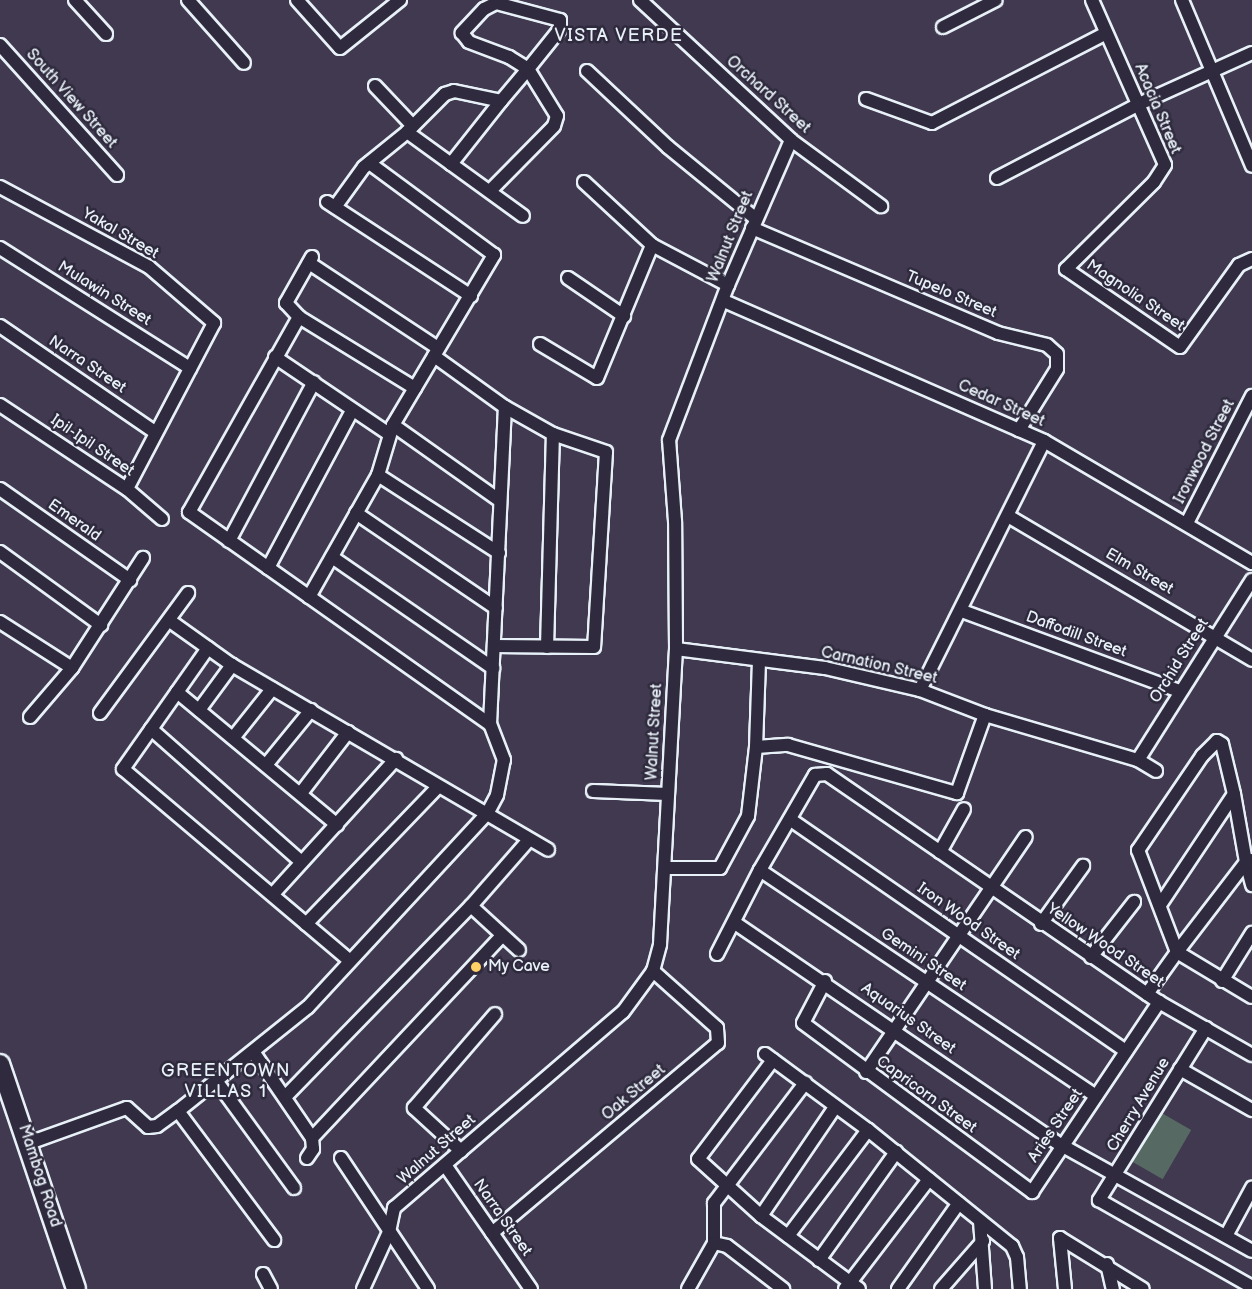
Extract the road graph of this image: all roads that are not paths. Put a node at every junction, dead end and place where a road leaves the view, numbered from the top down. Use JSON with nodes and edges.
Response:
{"nodes":[{"id":1,"x":75,"y":0,"type":"edge"},
{"id":2,"x":188,"y":0,"type":"edge"},
{"id":3,"x":297,"y":0,"type":"edge"},
{"id":4,"x":400,"y":0,"type":"edge"},
{"id":5,"x":640,"y":0,"type":"edge"},
{"id":6,"x":996,"y":0,"type":"edge"},
{"id":7,"x":1092,"y":0,"type":"edge"},
{"id":8,"x":1182,"y":0,"type":"edge"},
{"id":9,"x":943,"y":27,"type":"dead end"},
{"id":10,"x":1106,"y":33,"type":"junction"},
{"id":11,"x":106,"y":34,"type":"dead end"},
{"id":12,"x":1,"y":48,"type":"edge"},
{"id":13,"x":1252,"y":53,"type":"edge"},
{"id":14,"x":244,"y":63,"type":"dead end"},
{"id":15,"x":528,"y":69,"type":"junction"},
{"id":16,"x":587,"y":71,"type":"dead end"},
{"id":17,"x":1210,"y":72,"type":"junction"},
{"id":18,"x":375,"y":86,"type":"dead end"},
{"id":19,"x":866,"y":99,"type":"dead end"},
{"id":20,"x":501,"y":100,"type":"junction"},
{"id":21,"x":1139,"y":104,"type":"junction"},
{"id":22,"x":410,"y":129,"type":"junction"},
{"id":23,"x":791,"y":140,"type":"junction"},
{"id":24,"x":369,"y":163,"type":"junction"},
{"id":25,"x":451,"y":164,"type":"junction"},
{"id":26,"x":1252,"y":166,"type":"edge"},
{"id":27,"x":117,"y":175,"type":"dead end"},
{"id":28,"x":997,"y":178,"type":"dead end"},
{"id":29,"x":584,"y":182,"type":"dead end"},
{"id":30,"x":0,"y":187,"type":"edge"},
{"id":31,"x":490,"y":191,"type":"junction"},
{"id":32,"x":881,"y":206,"type":"dead end"},
{"id":33,"x":523,"y":216,"type":"dead end"},
{"id":34,"x":754,"y":223,"type":"junction"},
{"id":35,"x":652,"y":245,"type":"junction"},
{"id":36,"x":0,"y":248,"type":"edge"},
{"id":37,"x":1252,"y":259,"type":"edge"},
{"id":38,"x":1066,"y":269,"type":"joint"},
{"id":39,"x":568,"y":278,"type":"dead end"},
{"id":40,"x":728,"y":285,"type":"junction"},
{"id":41,"x":471,"y":296,"type":"junction"},
{"id":42,"x":724,"y":302,"type":"junction"},
{"id":43,"x":299,"y":316,"type":"junction"},
{"id":44,"x":624,"y":316,"type":"junction"},
{"id":45,"x":0,"y":326,"type":"edge"},
{"id":46,"x":540,"y":344,"type":"dead end"},
{"id":47,"x":436,"y":352,"type":"junction"},
{"id":48,"x":275,"y":357,"type":"junction"},
{"id":49,"x":190,"y":368,"type":"junction"},
{"id":50,"x":314,"y":382,"type":"junction"},
{"id":51,"x":415,"y":388,"type":"junction"},
{"id":52,"x":1252,"y":396,"type":"edge"},
{"id":53,"x":0,"y":405,"type":"edge"},
{"id":54,"x":505,"y":406,"type":"junction"},
{"id":55,"x":352,"y":411,"type":"junction"},
{"id":56,"x":391,"y":430,"type":"junction"},
{"id":57,"x":1019,"y":430,"type":"junction"},
{"id":58,"x":155,"y":432,"type":"junction"},
{"id":59,"x":553,"y":434,"type":"junction"},
{"id":60,"x":1044,"y":441,"type":"junction"},
{"id":61,"x":378,"y":475,"type":"junction"},
{"id":62,"x":127,"y":489,"type":"junction"},
{"id":63,"x":1,"y":494,"type":"edge"},
{"id":64,"x":499,"y":500,"type":"junction"},
{"id":65,"x":356,"y":513,"type":"junction"},
{"id":66,"x":1008,"y":516,"type":"junction"},
{"id":67,"x":162,"y":519,"type":"dead end"},
{"id":68,"x":1187,"y":523,"type":"junction"},
{"id":69,"x":229,"y":541,"type":"junction"},
{"id":70,"x":0,"y":552,"type":"edge"},
{"id":71,"x":499,"y":553,"type":"junction"},
{"id":72,"x":332,"y":557,"type":"junction"},
{"id":73,"x":143,"y":558,"type":"dead end"},
{"id":74,"x":1252,"y":563,"type":"edge"},
{"id":75,"x":267,"y":568,"type":"junction"},
{"id":76,"x":130,"y":580,"type":"junction"},
{"id":77,"x":1252,"y":580,"type":"edge"},
{"id":78,"x":188,"y":593,"type":"dead end"},
{"id":79,"x":309,"y":597,"type":"junction"},
{"id":80,"x":496,"y":608,"type":"junction"},
{"id":81,"x":962,"y":611,"type":"junction"},
{"id":82,"x":170,"y":621,"type":"junction"},
{"id":83,"x":0,"y":622,"type":"edge"},
{"id":84,"x":101,"y":626,"type":"junction"},
{"id":85,"x":1216,"y":635,"type":"junction"},
{"id":86,"x":494,"y":646,"type":"junction"},
{"id":87,"x":548,"y":647,"type":"junction"},
{"id":88,"x":208,"y":648,"type":"junction"},
{"id":89,"x":676,"y":649,"type":"junction"},
{"id":90,"x":1252,"y":660,"type":"edge"},
{"id":91,"x":759,"y":661,"type":"junction"},
{"id":92,"x":232,"y":665,"type":"junction"},
{"id":93,"x":72,"y":668,"type":"junction"},
{"id":94,"x":493,"y":668,"type":"junction"},
{"id":95,"x":272,"y":689,"type":"junction"},
{"id":96,"x":920,"y":690,"type":"junction"},
{"id":97,"x":1180,"y":691,"type":"junction"},
{"id":98,"x":177,"y":692,"type":"junction"},
{"id":99,"x":199,"y":710,"type":"junction"},
{"id":100,"x":312,"y":710,"type":"junction"},
{"id":101,"x":100,"y":713,"type":"dead end"},
{"id":102,"x":985,"y":715,"type":"junction"},
{"id":103,"x":30,"y":717,"type":"dead end"},
{"id":104,"x":490,"y":724,"type":"junction"},
{"id":105,"x":150,"y":729,"type":"junction"},
{"id":106,"x":348,"y":732,"type":"junction"},
{"id":107,"x":233,"y":738,"type":"junction"},
{"id":108,"x":756,"y":747,"type":"junction"},
{"id":109,"x":396,"y":759,"type":"junction"},
{"id":110,"x":1138,"y":760,"type":"junction"},
{"id":111,"x":266,"y":765,"type":"junction"},
{"id":112,"x":1156,"y":771,"type":"dead end"},
{"id":113,"x":438,"y":787,"type":"junction"},
{"id":114,"x":593,"y":791,"type":"dead end"},
{"id":115,"x":301,"y":793,"type":"junction"},
{"id":116,"x":668,"y":794,"type":"junction"},
{"id":117,"x":1234,"y":795,"type":"junction"},
{"id":118,"x":964,"y":809,"type":"dead end"},
{"id":119,"x":487,"y":814,"type":"junction"},
{"id":120,"x":791,"y":820,"type":"junction"},
{"id":121,"x":337,"y":825,"type":"junction"},
{"id":122,"x":1026,"y":837,"type":"dead end"},
{"id":123,"x":528,"y":841,"type":"junction"},
{"id":124,"x":548,"y":850,"type":"dead end"},
{"id":125,"x":940,"y":852,"type":"junction"},
{"id":126,"x":300,"y":861,"type":"junction"},
{"id":127,"x":1249,"y":861,"type":"edge"},
{"id":128,"x":1083,"y":866,"type":"dead end"},
{"id":129,"x":665,"y":868,"type":"junction"},
{"id":130,"x":759,"y":870,"type":"junction"},
{"id":131,"x":1252,"y":885,"type":"edge"},
{"id":132,"x":989,"y":886,"type":"junction"},
{"id":133,"x":273,"y":894,"type":"junction"},
{"id":134,"x":1134,"y":902,"type":"dead end"},
{"id":135,"x":1160,"y":905,"type":"junction"},
{"id":136,"x":471,"y":906,"type":"junction"},
{"id":137,"x":735,"y":923,"type":"junction"},
{"id":138,"x":306,"y":924,"type":"junction"},
{"id":139,"x":1041,"y":924,"type":"junction"},
{"id":140,"x":1252,"y":933,"type":"edge"},
{"id":141,"x":957,"y":935,"type":"junction"},
{"id":142,"x":502,"y":936,"type":"junction"},
{"id":143,"x":519,"y":950,"type":"dead end"},
{"id":144,"x":1178,"y":952,"type":"junction"},
{"id":145,"x":717,"y":954,"type":"dead end"},
{"id":146,"x":1091,"y":957,"type":"junction"},
{"id":147,"x":349,"y":960,"type":"junction"},
{"id":148,"x":653,"y":971,"type":"junction"},
{"id":149,"x":825,"y":981,"type":"junction"},
{"id":150,"x":925,"y":981,"type":"junction"},
{"id":151,"x":1222,"y":981,"type":"junction"},
{"id":152,"x":1147,"y":994,"type":"junction"},
{"id":153,"x":1252,"y":997,"type":"edge"},
{"id":154,"x":1159,"y":1002,"type":"junction"},
{"id":155,"x":495,"y":1014,"type":"dead end"},
{"id":156,"x":1206,"y":1028,"type":"junction"},
{"id":157,"x":894,"y":1029,"type":"junction"},
{"id":158,"x":1126,"y":1051,"type":"junction"},
{"id":159,"x":254,"y":1053,"type":"junction"},
{"id":160,"x":1252,"y":1055,"type":"edge"},
{"id":161,"x":0,"y":1064,"type":"edge"},
{"id":162,"x":1180,"y":1069,"type":"junction"},
{"id":163,"x":866,"y":1072,"type":"junction"},
{"id":164,"x":217,"y":1082,"type":"junction"},
{"id":165,"x":805,"y":1083,"type":"junction"},
{"id":166,"x":1096,"y":1096,"type":"junction"},
{"id":167,"x":285,"y":1097,"type":"junction"},
{"id":168,"x":835,"y":1107,"type":"junction"},
{"id":169,"x":1252,"y":1110,"type":"edge"},
{"id":170,"x":178,"y":1111,"type":"junction"},
{"id":171,"x":868,"y":1130,"type":"junction"},
{"id":172,"x":312,"y":1138,"type":"junction"},
{"id":173,"x":29,"y":1143,"type":"junction"},
{"id":174,"x":1061,"y":1144,"type":"junction"},
{"id":175,"x":461,"y":1151,"type":"junction"},
{"id":176,"x":896,"y":1152,"type":"junction"},
{"id":177,"x":307,"y":1158,"type":"dead end"},
{"id":178,"x":341,"y":1158,"type":"dead end"},
{"id":179,"x":445,"y":1165,"type":"junction"},
{"id":180,"x":1115,"y":1176,"type":"junction"},
{"id":181,"x":929,"y":1179,"type":"junction"},
{"id":182,"x":294,"y":1188,"type":"dead end"},
{"id":183,"x":727,"y":1188,"type":"junction"},
{"id":184,"x":1252,"y":1188,"type":"edge"},
{"id":185,"x":1032,"y":1191,"type":"joint"},
{"id":186,"x":959,"y":1203,"type":"junction"},
{"id":187,"x":761,"y":1216,"type":"junction"},
{"id":188,"x":980,"y":1221,"type":"junction"},
{"id":189,"x":389,"y":1232,"type":"junction"},
{"id":190,"x":492,"y":1233,"type":"junction"},
{"id":191,"x":788,"y":1236,"type":"junction"},
{"id":192,"x":1226,"y":1236,"type":"junction"},
{"id":193,"x":274,"y":1240,"type":"dead end"},
{"id":194,"x":983,"y":1240,"type":"junction"},
{"id":195,"x":714,"y":1243,"type":"junction"},
{"id":196,"x":1252,"y":1251,"type":"edge"},
{"id":197,"x":819,"y":1260,"type":"junction"},
{"id":198,"x":1107,"y":1264,"type":"junction"},
{"id":199,"x":263,"y":1274,"type":"dead end"},
{"id":200,"x":694,"y":1286,"type":"edge"},
{"id":201,"x":852,"y":1287,"type":"edge"},
{"id":202,"x":1252,"y":1287,"type":"edge"},
{"id":203,"x":76,"y":1289,"type":"edge"},
{"id":204,"x":270,"y":1289,"type":"edge"},
{"id":205,"x":363,"y":1289,"type":"edge"},
{"id":206,"x":428,"y":1289,"type":"edge"},
{"id":207,"x":531,"y":1289,"type":"edge"},
{"id":208,"x":783,"y":1289,"type":"edge"},
{"id":209,"x":898,"y":1289,"type":"edge"},
{"id":210,"x":941,"y":1289,"type":"edge"},
{"id":211,"x":985,"y":1289,"type":"edge"},
{"id":212,"x":1020,"y":1289,"type":"edge"},
{"id":213,"x":1065,"y":1289,"type":"edge"},
{"id":214,"x":1113,"y":1289,"type":"edge"},
{"id":215,"x":1143,"y":1289,"type":"edge"}],
"edges":[{"from":1,"to":11,"type":"street"},
{"from":2,"to":14,"type":"street"},
{"from":3,"to":4,"type":"street"},
{"from":5,"to":23,"type":"street","name":"Orchard Street"},
{"from":6,"to":9,"type":"street"},
{"from":7,"to":10,"type":"street","name":"Acacia Street"},
{"from":8,"to":17,"type":"street"},
{"from":10,"to":19,"type":"street"},
{"from":10,"to":21,"type":"street","name":"Acacia Street"},
{"from":12,"to":27,"type":"street","name":"South View Street"},
{"from":13,"to":17,"type":"street"},
{"from":15,"to":15,"type":"street"},
{"from":15,"to":20,"type":"street"},
{"from":15,"to":31,"type":"street"},
{"from":16,"to":34,"type":"street","name":"Tupelo Street"},
{"from":17,"to":21,"type":"street"},
{"from":17,"to":26,"type":"street"},
{"from":18,"to":22,"type":"street"},
{"from":20,"to":22,"type":"street"},
{"from":20,"to":25,"type":"street"},
{"from":21,"to":28,"type":"street"},
{"from":21,"to":38,"type":"street","name":"Acacia Street"},
{"from":22,"to":24,"type":"street"},
{"from":22,"to":25,"type":"street"},
{"from":23,"to":32,"type":"street","name":"Orchard Street"},
{"from":23,"to":34,"type":"street","name":"Walnut Street"},
{"from":24,"to":41,"type":"street"},
{"from":24,"to":41,"type":"street"},
{"from":25,"to":31,"type":"street"},
{"from":29,"to":35,"type":"street"},
{"from":30,"to":49,"type":"street","name":"Yakal Street"},
{"from":31,"to":33,"type":"street"},
{"from":34,"to":40,"type":"street","name":"Walnut Street"},
{"from":34,"to":57,"type":"street","name":"Tupelo Street"},
{"from":35,"to":40,"type":"street"},
{"from":35,"to":44,"type":"street"},
{"from":36,"to":49,"type":"street","name":"Mulawin Street"},
{"from":37,"to":38,"type":"street","name":"Magnolia Street"},
{"from":39,"to":44,"type":"street"},
{"from":40,"to":42,"type":"street","name":"Walnut Street"},
{"from":41,"to":47,"type":"street"},
{"from":42,"to":57,"type":"street","name":"Cedar Street"},
{"from":42,"to":89,"type":"street","name":"Walnut Street"},
{"from":43,"to":47,"type":"street"},
{"from":43,"to":48,"type":"street"},
{"from":43,"to":51,"type":"street"},
{"from":44,"to":46,"type":"street"},
{"from":45,"to":58,"type":"street","name":"Narra Street"},
{"from":47,"to":51,"type":"street"},
{"from":47,"to":54,"type":"street"},
{"from":48,"to":50,"type":"street"},
{"from":48,"to":69,"type":"street"},
{"from":49,"to":58,"type":"street"},
{"from":50,"to":55,"type":"street"},
{"from":50,"to":69,"type":"street"},
{"from":51,"to":56,"type":"street"},
{"from":52,"to":68,"type":"street","name":"Ironwood Street"},
{"from":53,"to":62,"type":"street","name":"Ipil-Ipil Street"},
{"from":54,"to":59,"type":"street"},
{"from":54,"to":64,"type":"street"},
{"from":55,"to":56,"type":"street"},
{"from":55,"to":75,"type":"street"},
{"from":56,"to":61,"type":"street"},
{"from":56,"to":64,"type":"street"},
{"from":57,"to":60,"type":"street","name":"Cedar Street"},
{"from":58,"to":62,"type":"street"},
{"from":59,"to":87,"type":"street"},
{"from":59,"to":87,"type":"street"},
{"from":60,"to":66,"type":"street"},
{"from":60,"to":68,"type":"street","name":"Cedar Street"},
{"from":61,"to":65,"type":"street"},
{"from":61,"to":71,"type":"street"},
{"from":62,"to":67,"type":"street","name":"Ipil-Ipil Street"},
{"from":63,"to":76,"type":"street","name":"Emerald"},
{"from":64,"to":71,"type":"street"},
{"from":65,"to":72,"type":"street"},
{"from":65,"to":80,"type":"street"},
{"from":66,"to":81,"type":"street"},
{"from":66,"to":85,"type":"street","name":"Elm Street"},
{"from":68,"to":74,"type":"street","name":"Cedar Street"},
{"from":69,"to":75,"type":"street"},
{"from":70,"to":84,"type":"street"},
{"from":71,"to":80,"type":"street"},
{"from":72,"to":79,"type":"street"},
{"from":72,"to":94,"type":"street"},
{"from":73,"to":76,"type":"street"},
{"from":75,"to":79,"type":"street"},
{"from":76,"to":84,"type":"street"},
{"from":77,"to":85,"type":"street","name":"Orchid Street"},
{"from":78,"to":82,"type":"street"},
{"from":79,"to":104,"type":"street"},
{"from":80,"to":86,"type":"street"},
{"from":81,"to":96,"type":"street"},
{"from":81,"to":97,"type":"street","name":"Daffodill Street"},
{"from":82,"to":88,"type":"street"},
{"from":82,"to":101,"type":"street"},
{"from":83,"to":93,"type":"street"},
{"from":84,"to":93,"type":"street"},
{"from":85,"to":90,"type":"street","name":"Elm Street"},
{"from":85,"to":97,"type":"street","name":"Orchid Street"},
{"from":86,"to":87,"type":"street"},
{"from":86,"to":94,"type":"street"},
{"from":88,"to":92,"type":"street"},
{"from":88,"to":98,"type":"street"},
{"from":89,"to":91,"type":"street","name":"Carnation Street"},
{"from":89,"to":116,"type":"street","name":"Walnut Street"},
{"from":91,"to":96,"type":"street","name":"Carnation Street"},
{"from":91,"to":108,"type":"street"},
{"from":92,"to":95,"type":"street"},
{"from":92,"to":99,"type":"street"},
{"from":93,"to":103,"type":"street"},
{"from":94,"to":104,"type":"street"},
{"from":95,"to":100,"type":"street"},
{"from":95,"to":107,"type":"street"},
{"from":96,"to":102,"type":"street","name":"Carnation Street"},
{"from":97,"to":110,"type":"street","name":"Orchid Street"},
{"from":98,"to":99,"type":"street"},
{"from":98,"to":105,"type":"street"},
{"from":99,"to":107,"type":"street"},
{"from":100,"to":106,"type":"street"},
{"from":100,"to":111,"type":"street"},
{"from":102,"to":108,"type":"street"},
{"from":102,"to":110,"type":"street","name":"Carnation Street"},
{"from":104,"to":119,"type":"street"},
{"from":105,"to":126,"type":"street"},
{"from":105,"to":133,"type":"street"},
{"from":106,"to":109,"type":"street"},
{"from":106,"to":115,"type":"street"},
{"from":107,"to":111,"type":"street"},
{"from":108,"to":129,"type":"street"},
{"from":109,"to":113,"type":"street"},
{"from":109,"to":121,"type":"street"},
{"from":110,"to":112,"type":"street","name":"Carnation Street"},
{"from":111,"to":115,"type":"street"},
{"from":113,"to":119,"type":"street"},
{"from":113,"to":138,"type":"street"},
{"from":114,"to":116,"type":"street"},
{"from":115,"to":121,"type":"street"},
{"from":116,"to":129,"type":"street","name":"Walnut Street"},
{"from":117,"to":127,"type":"street"},
{"from":117,"to":135,"type":"street"},
{"from":117,"to":135,"type":"street"},
{"from":118,"to":125,"type":"street"},
{"from":119,"to":123,"type":"street"},
{"from":119,"to":147,"type":"street"},
{"from":120,"to":125,"type":"street","name":"Yellow Wood Street"},
{"from":120,"to":130,"type":"street"},
{"from":120,"to":141,"type":"street","name":"Iron Wood Street"},
{"from":121,"to":126,"type":"street"},
{"from":122,"to":132,"type":"street"},
{"from":123,"to":124,"type":"street"},
{"from":123,"to":136,"type":"street"},
{"from":125,"to":132,"type":"street","name":"Yellow Wood Street"},
{"from":126,"to":133,"type":"street"},
{"from":127,"to":131,"type":"street"},
{"from":127,"to":144,"type":"street"},
{"from":128,"to":139,"type":"street"},
{"from":129,"to":148,"type":"street","name":"Walnut Street"},
{"from":130,"to":137,"type":"street"},
{"from":130,"to":150,"type":"street","name":"Gemini Street"},
{"from":132,"to":139,"type":"street","name":"Yellow Wood Street"},
{"from":132,"to":141,"type":"street"},
{"from":133,"to":138,"type":"street"},
{"from":134,"to":146,"type":"street"},
{"from":135,"to":144,"type":"street"},
{"from":136,"to":142,"type":"street"},
{"from":136,"to":167,"type":"street"},
{"from":137,"to":145,"type":"street"},
{"from":137,"to":149,"type":"street","name":"Aquarius Street"},
{"from":138,"to":147,"type":"street"},
{"from":139,"to":146,"type":"street","name":"Yellow Wood Street"},
{"from":140,"to":151,"type":"street"},
{"from":141,"to":150,"type":"street"},
{"from":141,"to":158,"type":"street","name":"Iron Wood Street"},
{"from":142,"to":143,"type":"street"},
{"from":142,"to":172,"type":"street"},
{"from":144,"to":151,"type":"street"},
{"from":144,"to":152,"type":"street"},
{"from":146,"to":152,"type":"street","name":"Yellow Wood Street"},
{"from":147,"to":159,"type":"street"},
{"from":148,"to":175,"type":"street","name":"Walnut Street"},
{"from":148,"to":190,"type":"street","name":"Oak Street"},
{"from":149,"to":157,"type":"street","name":"Aquarius Street"},
{"from":149,"to":163,"type":"street","name":"Capricorn Street"},
{"from":150,"to":157,"type":"street"},
{"from":150,"to":166,"type":"street","name":"Gemini Street"},
{"from":151,"to":153,"type":"street"},
{"from":152,"to":154,"type":"street","name":"Yellow Wood Street"},
{"from":154,"to":156,"type":"street","name":"Yellow Wood Street"},
{"from":154,"to":158,"type":"street","name":"Aries Street"},
{"from":155,"to":175,"type":"street"},
{"from":156,"to":160,"type":"street","name":"Yellow Wood Street"},
{"from":156,"to":162,"type":"street","name":"Cherry Avenue"},
{"from":157,"to":163,"type":"street"},
{"from":157,"to":174,"type":"street","name":"Aquarius Street"},
{"from":158,"to":166,"type":"street","name":"Aries Street"},
{"from":159,"to":164,"type":"street"},
{"from":159,"to":167,"type":"street"},
{"from":161,"to":173,"type":"main road","name":"Mambog Road"},
{"from":162,"to":169,"type":"street"},
{"from":162,"to":180,"type":"street","name":"Cherry Avenue"},
{"from":163,"to":185,"type":"street","name":"Capricorn Street"},
{"from":164,"to":170,"type":"street"},
{"from":164,"to":182,"type":"street"},
{"from":165,"to":168,"type":"street"},
{"from":165,"to":183,"type":"street"},
{"from":165,"to":183,"type":"street"},
{"from":166,"to":174,"type":"street","name":"Aries Street"},
{"from":167,"to":172,"type":"street"},
{"from":168,"to":171,"type":"street"},
{"from":168,"to":187,"type":"street"},
{"from":170,"to":173,"type":"street"},
{"from":170,"to":193,"type":"street"},
{"from":171,"to":176,"type":"street"},
{"from":171,"to":191,"type":"street"},
{"from":172,"to":177,"type":"street"},
{"from":173,"to":203,"type":"main road","name":"Mambog Road"},
{"from":174,"to":180,"type":"street","name":"Aquarius Street"},
{"from":174,"to":185,"type":"street","name":"Aries Street"},
{"from":175,"to":179,"type":"street","name":"Walnut Street"},
{"from":176,"to":181,"type":"street"},
{"from":176,"to":197,"type":"street"},
{"from":178,"to":189,"type":"street"},
{"from":179,"to":189,"type":"street","name":"Walnut Street"},
{"from":179,"to":190,"type":"street","name":"Narra Street"},
{"from":180,"to":192,"type":"street","name":"Aquarius Street"},
{"from":180,"to":202,"type":"street","name":"Cherry Avenue"},
{"from":181,"to":186,"type":"street"},
{"from":181,"to":201,"type":"street"},
{"from":183,"to":187,"type":"street"},
{"from":183,"to":195,"type":"street"},
{"from":184,"to":192,"type":"street"},
{"from":186,"to":188,"type":"street"},
{"from":186,"to":209,"type":"street"},
{"from":187,"to":191,"type":"street"},
{"from":188,"to":194,"type":"street"},
{"from":188,"to":212,"type":"street"},
{"from":189,"to":205,"type":"street","name":"Walnut Street"},
{"from":189,"to":206,"type":"street"},
{"from":190,"to":207,"type":"street","name":"Narra Street"},
{"from":191,"to":197,"type":"street"},
{"from":192,"to":196,"type":"street","name":"Aquarius Street"},
{"from":194,"to":210,"type":"street"},
{"from":194,"to":211,"type":"street"},
{"from":195,"to":200,"type":"street"},
{"from":195,"to":208,"type":"street"},
{"from":197,"to":201,"type":"street"},
{"from":198,"to":213,"type":"street"},
{"from":198,"to":214,"type":"street"},
{"from":198,"to":215,"type":"street"},
{"from":199,"to":204,"type":"street"}]}
